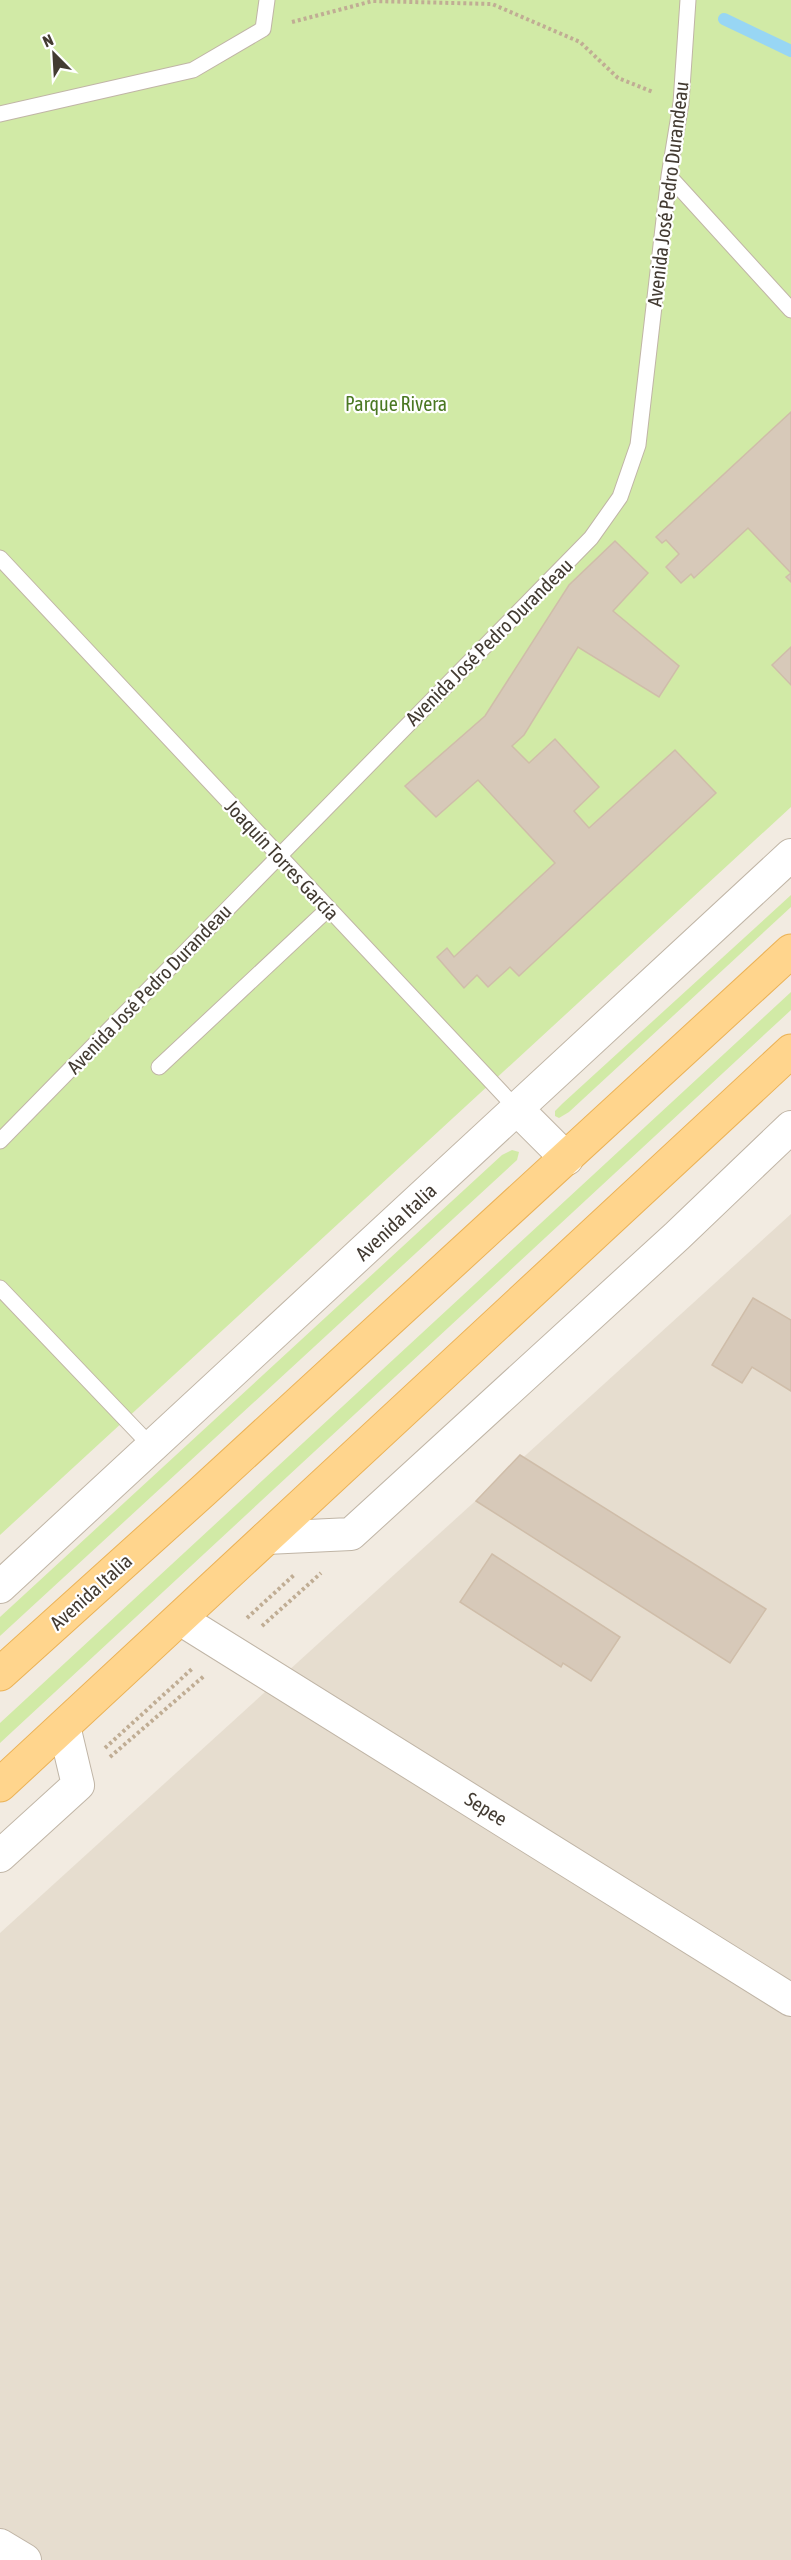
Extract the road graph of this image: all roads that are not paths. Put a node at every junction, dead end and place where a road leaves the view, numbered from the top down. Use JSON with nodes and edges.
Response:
{"nodes":[{"id":1,"x":267,"y":0,"type":"edge"},
{"id":2,"x":688,"y":0,"type":"edge"},
{"id":3,"x":0,"y":114,"type":"edge"},
{"id":4,"x":669,"y":176,"type":"junction"},
{"id":5,"x":791,"y":310,"type":"edge"},
{"id":6,"x":0,"y":558,"type":"edge"},
{"id":7,"x":791,"y":855,"type":"edge"},
{"id":8,"x":278,"y":857,"type":"junction"},
{"id":9,"x":328,"y":909,"type":"junction"},
{"id":10,"x":791,"y":951,"type":"edge"},
{"id":11,"x":791,"y":1051,"type":"edge"},
{"id":12,"x":159,"y":1067,"type":"dead end"},
{"id":13,"x":517,"y":1109,"type":"junction"},
{"id":14,"x":791,"y":1127,"type":"edge"},
{"id":15,"x":0,"y":1141,"type":"edge"},
{"id":16,"x":567,"y":1158,"type":"junction"},
{"id":17,"x":0,"y":1288,"type":"edge"},
{"id":18,"x":153,"y":1448,"type":"junction"},
{"id":19,"x":266,"y":1538,"type":"junction"},
{"id":20,"x":0,"y":1587,"type":"edge"},
{"id":21,"x":180,"y":1619,"type":"junction"},
{"id":22,"x":0,"y":1674,"type":"edge"},
{"id":23,"x":64,"y":1726,"type":"junction"},
{"id":24,"x":0,"y":1785,"type":"edge"},
{"id":25,"x":0,"y":1856,"type":"edge"},
{"id":26,"x":791,"y":2000,"type":"edge"},
{"id":27,"x":0,"y":2545,"type":"edge"},
{"id":28,"x":25,"y":2560,"type":"edge"}],
"edges":[{"from":1,"to":3,"type":"lane"},
{"from":2,"to":4,"type":"lane","name":"Avenida José Pedro Durandeau"},
{"from":4,"to":5,"type":"lane"},
{"from":4,"to":8,"type":"lane","name":"Avenida José Pedro Durandeau"},
{"from":6,"to":8,"type":"lane","name":"Joaquín Torres García"},
{"from":7,"to":13,"type":"street","name":"Avenida Italia"},
{"from":8,"to":9,"type":"lane","name":"Joaquín Torres García"},
{"from":8,"to":15,"type":"lane","name":"Avenida José Pedro Durandeau"},
{"from":9,"to":12,"type":"lane"},
{"from":9,"to":13,"type":"lane","name":"Joaquín Torres García"},
{"from":10,"to":16,"type":"main road","name":"Avenida Italia"},
{"from":11,"to":19,"type":"main road"},
{"from":13,"to":16,"type":"street","name":"Joaquín Torres García"},
{"from":13,"to":18,"type":"street","name":"Avenida Italia"},
{"from":14,"to":19,"type":"street"},
{"from":16,"to":22,"type":"main road","name":"Avenida Italia"},
{"from":17,"to":18,"type":"lane"},
{"from":18,"to":20,"type":"street","name":"Avenida Italia"},
{"from":19,"to":21,"type":"main road"},
{"from":21,"to":23,"type":"main road"},
{"from":21,"to":26,"type":"street","name":"Sepee"},
{"from":23,"to":24,"type":"main road"},
{"from":23,"to":25,"type":"street"},
{"from":27,"to":28,"type":"street"}]}
